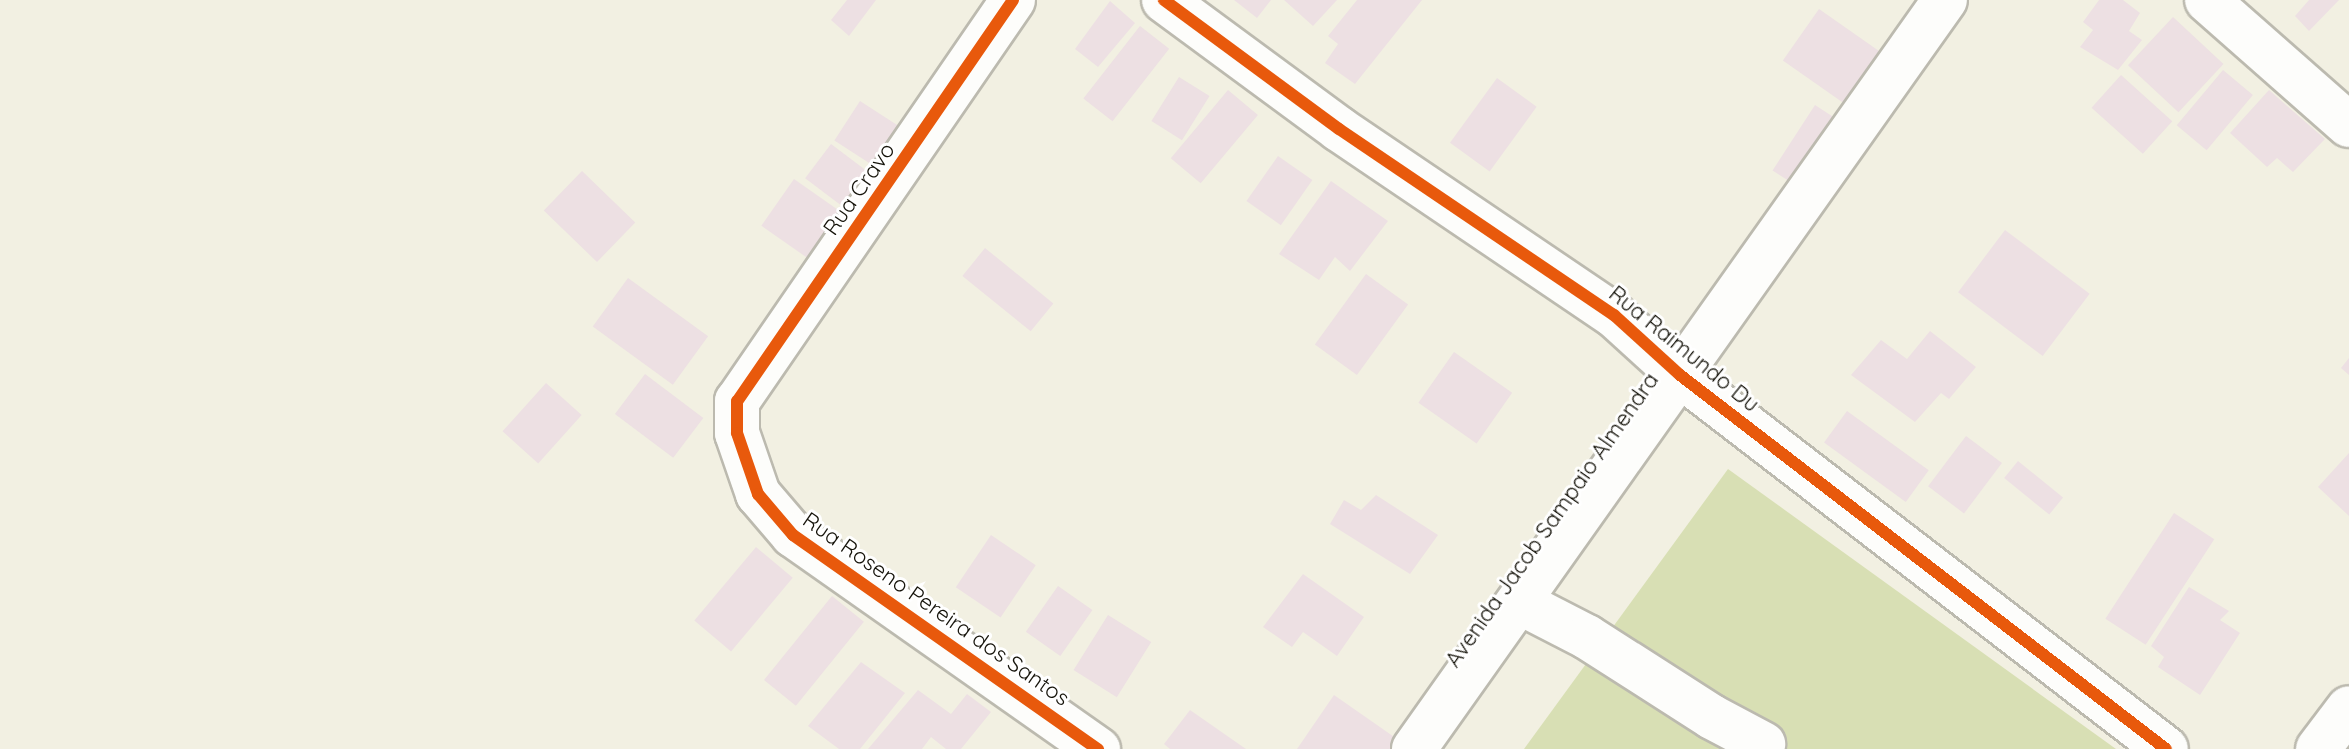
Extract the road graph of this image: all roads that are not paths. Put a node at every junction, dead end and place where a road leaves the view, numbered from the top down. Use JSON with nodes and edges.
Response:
{"nodes":[{"id":1,"x":1013,"y":0,"type":"edge"},
{"id":2,"x":1164,"y":0,"type":"edge"},
{"id":3,"x":1945,"y":0,"type":"edge"},
{"id":4,"x":2207,"y":0,"type":"edge"},
{"id":5,"x":2349,"y":125,"type":"edge"},
{"id":6,"x":1680,"y":375,"type":"junction"},
{"id":7,"x":737,"y":401,"type":"joint"},
{"id":8,"x":1519,"y":602,"type":"junction"},
{"id":9,"x":2349,"y":708,"type":"edge"},
{"id":10,"x":1763,"y":744,"type":"dead end"},
{"id":11,"x":1098,"y":749,"type":"edge"},
{"id":12,"x":1414,"y":749,"type":"edge"},
{"id":13,"x":2166,"y":749,"type":"edge"},
{"id":14,"x":2318,"y":749,"type":"edge"}],
"edges":[{"from":1,"to":7,"type":"street","name":"Rua Cravo"},
{"from":2,"to":6,"type":"street","name":"Rua Raimundo Du"},
{"from":3,"to":6,"type":"street","name":"Avenida Jacob Sampaio Almendra"},
{"from":4,"to":5,"type":"street"},
{"from":6,"to":8,"type":"street","name":"Avenida Jacob Sampaio Almendra"},
{"from":6,"to":13,"type":"street","name":"Rua Raimundo Du"},
{"from":7,"to":11,"type":"street","name":"Rua Roseno Pereira dos Santos"},
{"from":8,"to":10,"type":"street"},
{"from":8,"to":12,"type":"street","name":"Avenida Jacob Sampaio Almendra"},
{"from":9,"to":14,"type":"street"}]}
